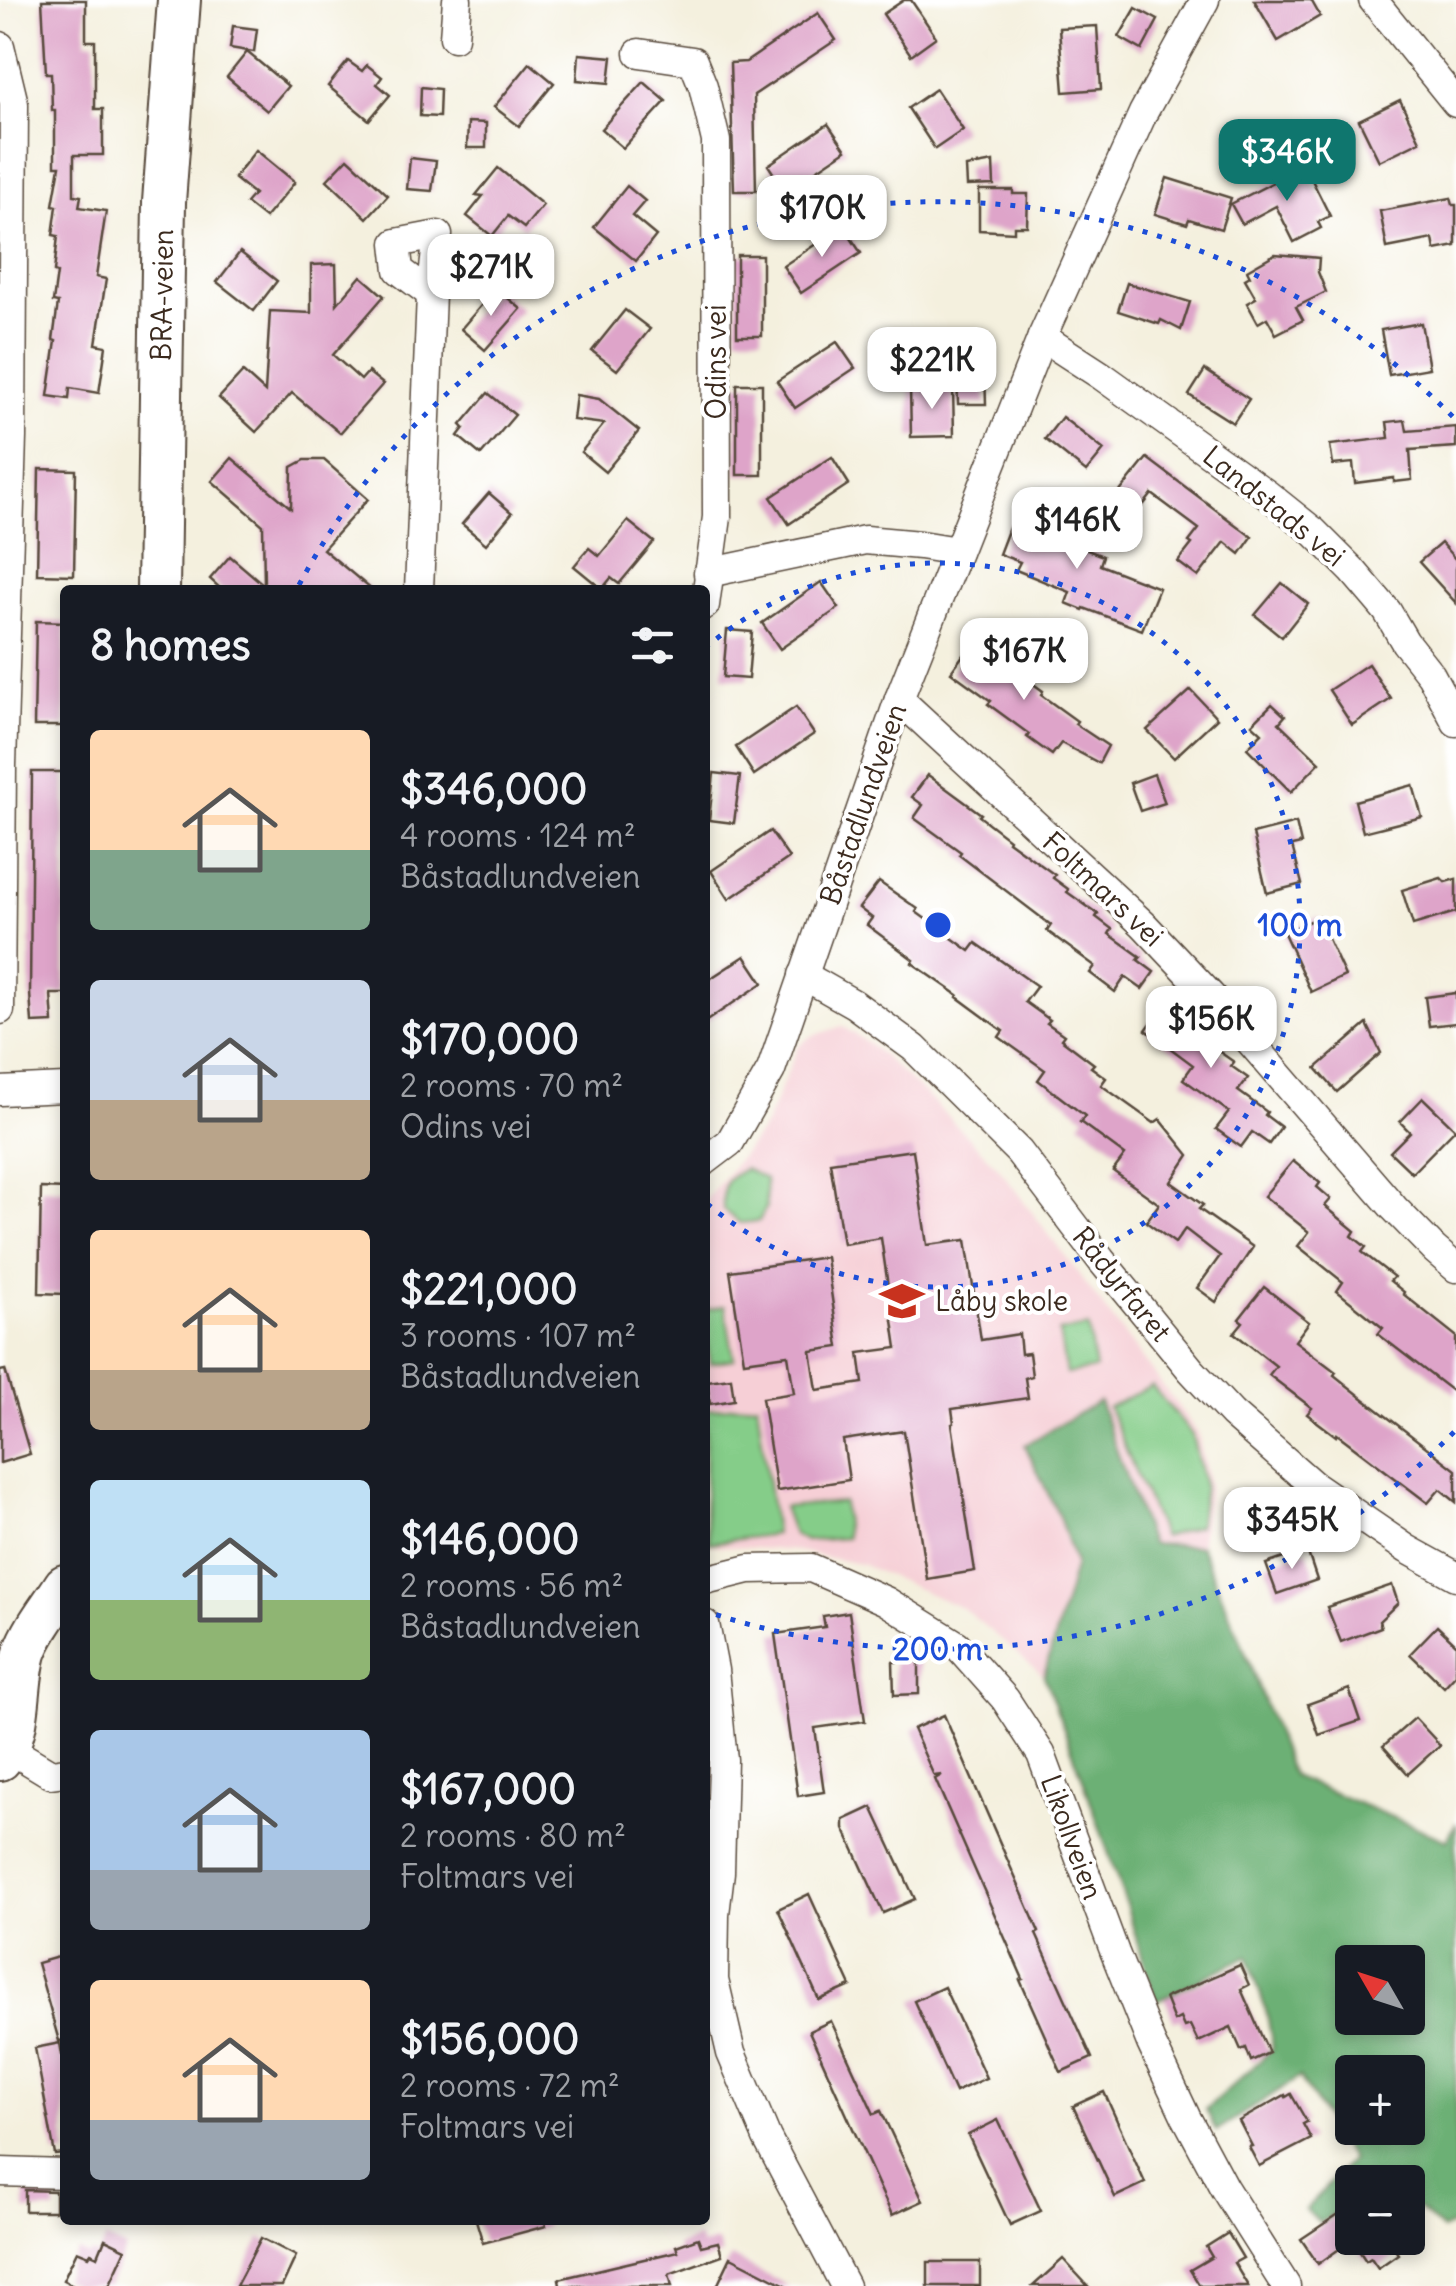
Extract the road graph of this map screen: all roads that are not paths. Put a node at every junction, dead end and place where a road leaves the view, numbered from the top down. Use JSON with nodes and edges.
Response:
{"nodes":[{"id":1,"x":178,"y":0,"type":"edge"},
{"id":2,"x":457,"y":0,"type":"edge"},
{"id":3,"x":1205,"y":0,"type":"edge"},
{"id":4,"x":1373,"y":0,"type":"edge"},
{"id":5,"x":454,"y":38,"type":"dead end"},
{"id":6,"x":0,"y":46,"type":"edge"},
{"id":7,"x":639,"y":53,"type":"dead end"},
{"id":8,"x":1456,"y":103,"type":"edge"},
{"id":9,"x":431,"y":294,"type":"dead end"},
{"id":10,"x":1042,"y":337,"type":"junction"},
{"id":11,"x":957,"y":551,"type":"junction"},
{"id":12,"x":708,"y":573,"type":"junction"},
{"id":13,"x":158,"y":585,"type":"edge"},
{"id":14,"x":419,"y":585,"type":"edge"},
{"id":15,"x":707,"y":585,"type":"edge"},
{"id":16,"x":900,"y":699,"type":"junction"},
{"id":17,"x":1456,"y":722,"type":"edge"},
{"id":18,"x":1,"y":765,"type":"edge"},
{"id":19,"x":1,"y":851,"type":"edge"},
{"id":20,"x":803,"y":975,"type":"junction"},
{"id":21,"x":0,"y":1010,"type":"edge"},
{"id":22,"x":60,"y":1088,"type":"edge"},
{"id":23,"x":0,"y":1091,"type":"edge"},
{"id":24,"x":710,"y":1158,"type":"edge"},
{"id":25,"x":1456,"y":1268,"type":"edge"},
{"id":26,"x":1456,"y":1576,"type":"edge"},
{"id":27,"x":710,"y":1579,"type":"edge"},
{"id":28,"x":60,"y":1594,"type":"edge"},
{"id":29,"x":710,"y":1650,"type":"edge"},
{"id":30,"x":4,"y":1754,"type":"edge"},
{"id":31,"x":60,"y":1773,"type":"edge"},
{"id":32,"x":0,"y":2172,"type":"edge"},
{"id":33,"x":60,"y":2174,"type":"edge"},
{"id":34,"x":845,"y":2286,"type":"edge"},
{"id":35,"x":1286,"y":2286,"type":"edge"}],
"edges":[{"from":1,"to":13,"type":"main road","name":"BRA-veien"},
{"from":2,"to":5,"type":"street"},
{"from":3,"to":10,"type":"street","name":"Båstadlundveien"},
{"from":4,"to":8,"type":"street"},
{"from":6,"to":18,"type":"street"},
{"from":7,"to":12,"type":"street","name":"Odins vei"},
{"from":9,"to":14,"type":"street"},
{"from":10,"to":11,"type":"street","name":"Båstadlundveien"},
{"from":10,"to":17,"type":"street","name":"Landstads vei"},
{"from":11,"to":12,"type":"street"},
{"from":11,"to":16,"type":"street","name":"Båstadlundveien"},
{"from":12,"to":15,"type":"street","name":"Odins vei"},
{"from":16,"to":20,"type":"street","name":"Båstadlundveien"},
{"from":16,"to":25,"type":"street","name":"Foltmars vei"},
{"from":18,"to":19,"type":"street"},
{"from":19,"to":21,"type":"street"},
{"from":20,"to":24,"type":"street","name":"Båstadlundveien"},
{"from":20,"to":26,"type":"street","name":"Rådyrfaret"},
{"from":22,"to":23,"type":"street"},
{"from":27,"to":35,"type":"street","name":"Likollveien"},
{"from":28,"to":30,"type":"main road"},
{"from":29,"to":34,"type":"street"},
{"from":30,"to":31,"type":"street"},
{"from":32,"to":33,"type":"street"}]}
